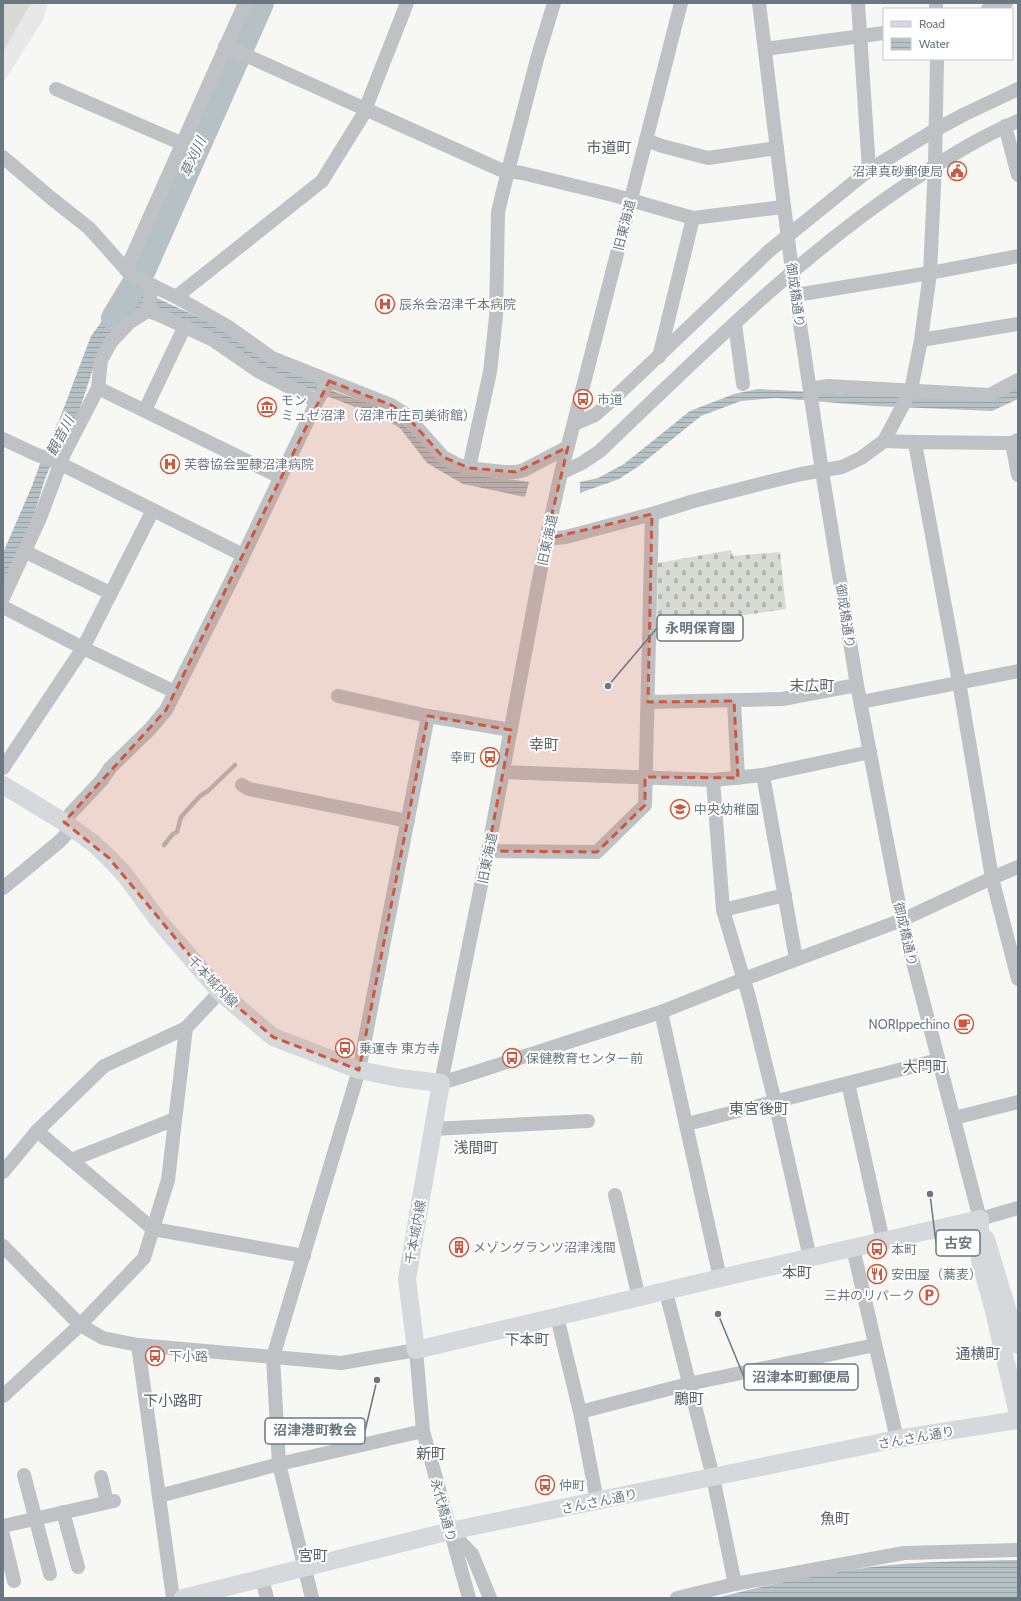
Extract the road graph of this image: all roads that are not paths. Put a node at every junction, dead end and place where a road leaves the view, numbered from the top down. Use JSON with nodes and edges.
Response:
{"nodes":[{"id":1,"x":245,"y":3,"type":"edge"},
{"id":2,"x":407,"y":3,"type":"edge"},
{"id":3,"x":554,"y":3,"type":"edge"},
{"id":4,"x":681,"y":3,"type":"edge"},
{"id":5,"x":759,"y":3,"type":"edge"},
{"id":6,"x":858,"y":3,"type":"edge"},
{"id":7,"x":1006,"y":3,"type":"edge"},
{"id":8,"x":991,"y":8,"type":"edge"},
{"id":9,"x":883,"y":33,"type":"edge"},
{"id":10,"x":860,"y":36,"type":"junction"},
{"id":11,"x":225,"y":46,"type":"junction"},
{"id":12,"x":765,"y":49,"type":"junction"},
{"id":13,"x":937,"y":60,"type":"edge"},
{"id":14,"x":56,"y":89,"type":"dead end"},
{"id":15,"x":1018,"y":89,"type":"edge"},
{"id":16,"x":365,"y":108,"type":"junction"},
{"id":17,"x":1018,"y":121,"type":"edge"},
{"id":18,"x":1005,"y":126,"type":"junction"},
{"id":19,"x":935,"y":130,"type":"junction"},
{"id":20,"x":646,"y":140,"type":"junction"},
{"id":21,"x":183,"y":144,"type":"junction"},
{"id":22,"x":777,"y":148,"type":"junction"},
{"id":23,"x":3,"y":157,"type":"edge"},
{"id":24,"x":935,"y":165,"type":"junction"},
{"id":25,"x":869,"y":170,"type":"junction"},
{"id":26,"x":508,"y":171,"type":"junction"},
{"id":27,"x":1018,"y":175,"type":"edge"},
{"id":28,"x":630,"y":200,"type":"junction"},
{"id":29,"x":783,"y":207,"type":"junction"},
{"id":30,"x":693,"y":218,"type":"junction"},
{"id":31,"x":788,"y":237,"type":"junction"},
{"id":32,"x":1018,"y":256,"type":"edge"},
{"id":33,"x":126,"y":270,"type":"junction"},
{"id":34,"x":792,"y":271,"type":"junction"},
{"id":35,"x":930,"y":273,"type":"junction"},
{"id":36,"x":152,"y":285,"type":"junction"},
{"id":37,"x":796,"y":295,"type":"junction"},
{"id":38,"x":176,"y":297,"type":"junction"},
{"id":39,"x":148,"y":311,"type":"junction"},
{"id":40,"x":735,"y":324,"type":"junction"},
{"id":41,"x":1018,"y":324,"type":"edge"},
{"id":42,"x":185,"y":326,"type":"junction"},
{"id":43,"x":921,"y":340,"type":"junction"},
{"id":44,"x":658,"y":357,"type":"junction"},
{"id":45,"x":1018,"y":380,"type":"edge"},
{"id":46,"x":329,"y":381,"type":"junction"},
{"id":47,"x":743,"y":384,"type":"dead end"},
{"id":48,"x":98,"y":388,"type":"junction"},
{"id":49,"x":810,"y":389,"type":"junction"},
{"id":50,"x":911,"y":390,"type":"junction"},
{"id":51,"x":317,"y":401,"type":"junction"},
{"id":52,"x":145,"y":410,"type":"junction"},
{"id":53,"x":574,"y":424,"type":"junction"},
{"id":54,"x":3,"y":438,"type":"edge"},
{"id":55,"x":884,"y":441,"type":"junction"},
{"id":56,"x":1015,"y":441,"type":"edge"},
{"id":57,"x":915,"y":443,"type":"junction"},
{"id":58,"x":568,"y":447,"type":"junction"},
{"id":59,"x":61,"y":464,"type":"junction"},
{"id":60,"x":469,"y":468,"type":"junction"},
{"id":61,"x":822,"y":471,"type":"junction"},
{"id":62,"x":561,"y":474,"type":"junction"},
{"id":63,"x":1018,"y":475,"type":"edge"},
{"id":64,"x":280,"y":477,"type":"junction"},
{"id":65,"x":154,"y":510,"type":"junction"},
{"id":66,"x":652,"y":514,"type":"junction"},
{"id":67,"x":547,"y":536,"type":"junction"},
{"id":68,"x":26,"y":552,"type":"junction"},
{"id":69,"x":243,"y":555,"type":"junction"},
{"id":70,"x":110,"y":593,"type":"junction"},
{"id":71,"x":3,"y":598,"type":"edge"},
{"id":72,"x":3,"y":607,"type":"edge"},
{"id":73,"x":83,"y":648,"type":"junction"},
{"id":74,"x":1018,"y":671,"type":"edge"},
{"id":75,"x":959,"y":682,"type":"junction"},
{"id":76,"x":858,"y":685,"type":"junction"},
{"id":77,"x":175,"y":692,"type":"junction"},
{"id":78,"x":338,"y":696,"type":"dead end"},
{"id":79,"x":734,"y":701,"type":"junction"},
{"id":80,"x":648,"y":702,"type":"junction"},
{"id":81,"x":861,"y":702,"type":"junction"},
{"id":82,"x":428,"y":716,"type":"junction"},
{"id":83,"x":511,"y":730,"type":"junction"},
{"id":84,"x":870,"y":752,"type":"junction"},
{"id":85,"x":3,"y":768,"type":"edge"},
{"id":86,"x":502,"y":772,"type":"junction"},
{"id":87,"x":764,"y":775,"type":"junction"},
{"id":88,"x":645,"y":777,"type":"junction"},
{"id":89,"x":738,"y":778,"type":"junction"},
{"id":90,"x":713,"y":780,"type":"junction"},
{"id":91,"x":3,"y":785,"type":"edge"},
{"id":92,"x":242,"y":785,"type":"dead end"},
{"id":93,"x":408,"y":821,"type":"junction"},
{"id":94,"x":68,"y":825,"type":"junction"},
{"id":95,"x":488,"y":851,"type":"junction"},
{"id":96,"x":1018,"y":868,"type":"edge"},
{"id":97,"x":992,"y":878,"type":"junction"},
{"id":98,"x":3,"y":888,"type":"edge"},
{"id":99,"x":784,"y":895,"type":"junction"},
{"id":100,"x":723,"y":910,"type":"junction"},
{"id":101,"x":902,"y":920,"type":"junction"},
{"id":102,"x":796,"y":959,"type":"junction"},
{"id":103,"x":744,"y":979,"type":"junction"},
{"id":104,"x":1018,"y":980,"type":"edge"},
{"id":105,"x":220,"y":992,"type":"junction"},
{"id":106,"x":661,"y":1012,"type":"junction"},
{"id":107,"x":186,"y":1028,"type":"junction"},
{"id":108,"x":938,"y":1060,"type":"junction"},
{"id":109,"x":359,"y":1070,"type":"junction"},
{"id":110,"x":441,"y":1083,"type":"junction"},
{"id":111,"x":848,"y":1083,"type":"junction"},
{"id":112,"x":775,"y":1102,"type":"junction"},
{"id":113,"x":1018,"y":1102,"type":"edge"},
{"id":114,"x":954,"y":1118,"type":"junction"},
{"id":115,"x":175,"y":1119,"type":"junction"},
{"id":116,"x":588,"y":1121,"type":"dead end"},
{"id":117,"x":687,"y":1124,"type":"junction"},
{"id":118,"x":434,"y":1129,"type":"junction"},
{"id":119,"x":37,"y":1131,"type":"junction"},
{"id":120,"x":71,"y":1160,"type":"junction"},
{"id":121,"x":3,"y":1172,"type":"edge"},
{"id":122,"x":615,"y":1195,"type":"dead end"},
{"id":123,"x":1018,"y":1208,"type":"edge"},
{"id":124,"x":980,"y":1219,"type":"junction"},
{"id":125,"x":153,"y":1229,"type":"junction"},
{"id":126,"x":883,"y":1241,"type":"junction"},
{"id":127,"x":3,"y":1246,"type":"edge"},
{"id":128,"x":853,"y":1248,"type":"junction"},
{"id":129,"x":304,"y":1256,"type":"junction"},
{"id":130,"x":810,"y":1258,"type":"junction"},
{"id":131,"x":720,"y":1278,"type":"junction"},
{"id":132,"x":666,"y":1292,"type":"junction"},
{"id":133,"x":639,"y":1298,"type":"junction"},
{"id":134,"x":1006,"y":1303,"type":"edge"},
{"id":135,"x":558,"y":1317,"type":"junction"},
{"id":136,"x":80,"y":1325,"type":"junction"},
{"id":137,"x":138,"y":1345,"type":"junction"},
{"id":138,"x":875,"y":1345,"type":"junction"},
{"id":139,"x":1018,"y":1345,"type":"edge"},
{"id":140,"x":416,"y":1350,"type":"junction"},
{"id":141,"x":274,"y":1357,"type":"junction"},
{"id":142,"x":688,"y":1384,"type":"junction"},
{"id":143,"x":3,"y":1396,"type":"edge"},
{"id":144,"x":580,"y":1412,"type":"junction"},
{"id":145,"x":1018,"y":1414,"type":"edge"},
{"id":146,"x":1018,"y":1420,"type":"edge"},
{"id":147,"x":423,"y":1431,"type":"junction"},
{"id":148,"x":897,"y":1439,"type":"junction"},
{"id":149,"x":279,"y":1464,"type":"junction"},
{"id":150,"x":24,"y":1475,"type":"dead end"},
{"id":151,"x":101,"y":1477,"type":"dead end"},
{"id":152,"x":713,"y":1477,"type":"junction"},
{"id":153,"x":159,"y":1496,"type":"junction"},
{"id":154,"x":597,"y":1501,"type":"junction"},
{"id":155,"x":63,"y":1512,"type":"junction"},
{"id":156,"x":36,"y":1518,"type":"junction"},
{"id":157,"x":3,"y":1526,"type":"edge"},
{"id":158,"x":450,"y":1531,"type":"junction"},
{"id":159,"x":3,"y":1535,"type":"edge"},
{"id":160,"x":1018,"y":1550,"type":"edge"},
{"id":161,"x":78,"y":1567,"type":"dead end"},
{"id":162,"x":304,"y":1568,"type":"junction"},
{"id":163,"x":50,"y":1574,"type":"dead end"},
{"id":164,"x":262,"y":1578,"type":"junction"},
{"id":165,"x":14,"y":1581,"type":"dead end"},
{"id":166,"x":735,"y":1584,"type":"junction"},
{"id":167,"x":174,"y":1598,"type":"edge"},
{"id":168,"x":183,"y":1598,"type":"edge"},
{"id":169,"x":267,"y":1598,"type":"edge"},
{"id":170,"x":312,"y":1598,"type":"edge"},
{"id":171,"x":469,"y":1598,"type":"edge"},
{"id":172,"x":490,"y":1598,"type":"edge"},
{"id":173,"x":677,"y":1598,"type":"edge"}],
"edges":[{"from":1,"to":11,"type":"street"},
{"from":2,"to":16,"type":"street"},
{"from":3,"to":26,"type":"street"},
{"from":4,"to":20,"type":"street","name":"旧東海道"},
{"from":5,"to":12,"type":"street","name":"御成橋通り"},
{"from":6,"to":10,"type":"street"},
{"from":7,"to":8,"type":"street"},
{"from":9,"to":10,"type":"street"},
{"from":10,"to":12,"type":"street"},
{"from":10,"to":25,"type":"street"},
{"from":11,"to":16,"type":"street"},
{"from":11,"to":21,"type":"street"},
{"from":12,"to":22,"type":"street","name":"御成橋通り"},
{"from":13,"to":19,"type":"street"},
{"from":14,"to":21,"type":"street"},
{"from":15,"to":19,"type":"street"},
{"from":16,"to":26,"type":"street"},
{"from":16,"to":38,"type":"street"},
{"from":17,"to":18,"type":"street"},
{"from":18,"to":24,"type":"street"},
{"from":18,"to":27,"type":"street"},
{"from":19,"to":24,"type":"street"},
{"from":19,"to":25,"type":"street"},
{"from":20,"to":22,"type":"street"},
{"from":20,"to":28,"type":"street","name":"旧東海道"},
{"from":21,"to":33,"type":"street"},
{"from":22,"to":29,"type":"street","name":"御成橋通り"},
{"from":23,"to":33,"type":"street"},
{"from":24,"to":34,"type":"street"},
{"from":24,"to":35,"type":"street"},
{"from":25,"to":31,"type":"street"},
{"from":26,"to":28,"type":"street"},
{"from":26,"to":60,"type":"street"},
{"from":28,"to":30,"type":"street"},
{"from":28,"to":53,"type":"street","name":"旧東海道"},
{"from":29,"to":30,"type":"street"},
{"from":29,"to":31,"type":"street","name":"御成橋通り"},
{"from":30,"to":44,"type":"street"},
{"from":31,"to":34,"type":"street","name":"御成橋通り"},
{"from":31,"to":44,"type":"street"},
{"from":32,"to":35,"type":"street"},
{"from":33,"to":36,"type":"street"},
{"from":34,"to":37,"type":"street","name":"御成橋通り"},
{"from":34,"to":40,"type":"street"},
{"from":35,"to":37,"type":"street"},
{"from":35,"to":43,"type":"street"},
{"from":36,"to":38,"type":"street"},
{"from":36,"to":39,"type":"street"},
{"from":37,"to":49,"type":"street","name":"御成橋通り"},
{"from":38,"to":46,"type":"street"},
{"from":39,"to":42,"type":"street"},
{"from":39,"to":48,"type":"street"},
{"from":40,"to":47,"type":"street"},
{"from":40,"to":62,"type":"street"},
{"from":41,"to":43,"type":"street"},
{"from":42,"to":51,"type":"street"},
{"from":42,"to":52,"type":"street"},
{"from":43,"to":50,"type":"street"},
{"from":44,"to":53,"type":"street"},
{"from":45,"to":50,"type":"street"},
{"from":46,"to":51,"type":"street"},
{"from":46,"to":60,"type":"street"},
{"from":48,"to":52,"type":"street"},
{"from":48,"to":59,"type":"street"},
{"from":49,"to":50,"type":"street"},
{"from":49,"to":61,"type":"street","name":"御成橋通り"},
{"from":50,"to":55,"type":"street"},
{"from":51,"to":64,"type":"street"},
{"from":52,"to":64,"type":"street"},
{"from":53,"to":58,"type":"street","name":"旧東海道"},
{"from":54,"to":59,"type":"street"},
{"from":55,"to":57,"type":"street"},
{"from":55,"to":61,"type":"street"},
{"from":56,"to":57,"type":"street"},
{"from":56,"to":63,"type":"street"},
{"from":57,"to":75,"type":"street"},
{"from":58,"to":60,"type":"street"},
{"from":58,"to":62,"type":"street","name":"旧東海道"},
{"from":59,"to":65,"type":"street"},
{"from":59,"to":68,"type":"street"},
{"from":61,"to":66,"type":"street"},
{"from":61,"to":76,"type":"street","name":"御成橋通り"},
{"from":62,"to":67,"type":"street","name":"旧東海道"},
{"from":64,"to":69,"type":"street"},
{"from":65,"to":69,"type":"street"},
{"from":65,"to":70,"type":"street"},
{"from":66,"to":67,"type":"street"},
{"from":66,"to":80,"type":"street"},
{"from":67,"to":83,"type":"street","name":"旧東海道"},
{"from":68,"to":70,"type":"street"},
{"from":68,"to":71,"type":"street"},
{"from":69,"to":77,"type":"street"},
{"from":70,"to":73,"type":"street"},
{"from":72,"to":73,"type":"street"},
{"from":73,"to":77,"type":"street"},
{"from":73,"to":85,"type":"street"},
{"from":74,"to":75,"type":"street"},
{"from":75,"to":81,"type":"street"},
{"from":75,"to":97,"type":"street"},
{"from":76,"to":79,"type":"street"},
{"from":76,"to":81,"type":"street","name":"御成橋通り"},
{"from":77,"to":94,"type":"street"},
{"from":78,"to":82,"type":"street"},
{"from":79,"to":80,"type":"street"},
{"from":79,"to":89,"type":"street"},
{"from":80,"to":88,"type":"street"},
{"from":81,"to":84,"type":"street","name":"御成橋通り"},
{"from":82,"to":83,"type":"street"},
{"from":82,"to":93,"type":"street"},
{"from":83,"to":86,"type":"street","name":"旧東海道"},
{"from":84,"to":87,"type":"street"},
{"from":84,"to":101,"type":"street","name":"御成橋通り"},
{"from":86,"to":88,"type":"street"},
{"from":86,"to":95,"type":"street","name":"旧東海道"},
{"from":87,"to":89,"type":"street"},
{"from":87,"to":99,"type":"street"},
{"from":88,"to":90,"type":"street"},
{"from":88,"to":95,"type":"street"},
{"from":89,"to":90,"type":"street"},
{"from":90,"to":100,"type":"street"},
{"from":91,"to":94,"type":"main road","name":"千本城内線"},
{"from":92,"to":93,"type":"street"},
{"from":93,"to":109,"type":"street"},
{"from":94,"to":98,"type":"street"},
{"from":94,"to":105,"type":"main road","name":"千本城内線"},
{"from":95,"to":110,"type":"street","name":"旧東海道"},
{"from":96,"to":97,"type":"street"},
{"from":97,"to":101,"type":"street"},
{"from":97,"to":104,"type":"street"},
{"from":99,"to":100,"type":"street"},
{"from":99,"to":102,"type":"street"},
{"from":100,"to":103,"type":"street"},
{"from":101,"to":102,"type":"street"},
{"from":101,"to":108,"type":"street","name":"御成橋通り"},
{"from":102,"to":103,"type":"street"},
{"from":103,"to":106,"type":"street"},
{"from":103,"to":112,"type":"street"},
{"from":105,"to":107,"type":"street"},
{"from":105,"to":109,"type":"main road","name":"千本城内線"},
{"from":106,"to":110,"type":"street"},
{"from":106,"to":117,"type":"street"},
{"from":107,"to":115,"type":"street"},
{"from":107,"to":119,"type":"street"},
{"from":108,"to":111,"type":"street"},
{"from":108,"to":114,"type":"street","name":"御成橋通り"},
{"from":109,"to":110,"type":"main road","name":"千本城内線"},
{"from":109,"to":129,"type":"street"},
{"from":110,"to":118,"type":"main road","name":"千本城内線"},
{"from":111,"to":112,"type":"street"},
{"from":111,"to":126,"type":"street"},
{"from":112,"to":117,"type":"street"},
{"from":112,"to":130,"type":"street"},
{"from":113,"to":114,"type":"street"},
{"from":114,"to":124,"type":"street","name":"御成橋通り"},
{"from":115,"to":120,"type":"street"},
{"from":115,"to":125,"type":"street"},
{"from":116,"to":118,"type":"street"},
{"from":117,"to":131,"type":"street"},
{"from":118,"to":140,"type":"main road","name":"千本城内線"},
{"from":119,"to":120,"type":"street"},
{"from":119,"to":121,"type":"street"},
{"from":120,"to":125,"type":"street"},
{"from":122,"to":133,"type":"street"},
{"from":123,"to":124,"type":"street"},
{"from":124,"to":126,"type":"main road"},
{"from":124,"to":134,"type":"main road"},
{"from":125,"to":129,"type":"street"},
{"from":125,"to":136,"type":"street"},
{"from":126,"to":128,"type":"main road"},
{"from":127,"to":136,"type":"street"},
{"from":128,"to":130,"type":"main road"},
{"from":128,"to":138,"type":"street"},
{"from":129,"to":141,"type":"street"},
{"from":130,"to":131,"type":"main road"},
{"from":131,"to":132,"type":"main road"},
{"from":132,"to":133,"type":"main road"},
{"from":132,"to":142,"type":"street"},
{"from":133,"to":135,"type":"main road"},
{"from":134,"to":139,"type":"main road"},
{"from":134,"to":145,"type":"main road"},
{"from":135,"to":140,"type":"main road"},
{"from":135,"to":144,"type":"street"},
{"from":136,"to":137,"type":"street"},
{"from":136,"to":143,"type":"street"},
{"from":137,"to":141,"type":"street"},
{"from":137,"to":153,"type":"street"},
{"from":138,"to":142,"type":"street"},
{"from":138,"to":148,"type":"street"},
{"from":140,"to":141,"type":"street"},
{"from":140,"to":147,"type":"street","name":"永代橋通り"},
{"from":141,"to":149,"type":"street"},
{"from":142,"to":144,"type":"street"},
{"from":142,"to":152,"type":"street"},
{"from":144,"to":154,"type":"street"},
{"from":146,"to":148,"type":"main road","name":"さんさん通り"},
{"from":147,"to":149,"type":"street"},
{"from":147,"to":158,"type":"street","name":"永代橋通り"},
{"from":148,"to":152,"type":"main road","name":"さんさん通り"},
{"from":149,"to":153,"type":"street"},
{"from":149,"to":162,"type":"street"},
{"from":150,"to":156,"type":"street"},
{"from":151,"to":155,"type":"street"},
{"from":152,"to":154,"type":"main road","name":"さんさん通り"},
{"from":152,"to":166,"type":"street"},
{"from":153,"to":167,"type":"street"},
{"from":154,"to":158,"type":"main road","name":"さんさん通り"},
{"from":155,"to":156,"type":"street"},
{"from":155,"to":161,"type":"street"},
{"from":156,"to":157,"type":"street"},
{"from":156,"to":163,"type":"street"},
{"from":158,"to":162,"type":"main road","name":"さんさん通り"},
{"from":158,"to":171,"type":"street","name":"永代橋通り"},
{"from":158,"to":172,"type":"street"},
{"from":159,"to":165,"type":"street"},
{"from":160,"to":166,"type":"street"},
{"from":162,"to":164,"type":"main road","name":"さんさん通り"},
{"from":162,"to":170,"type":"street"},
{"from":164,"to":168,"type":"main road","name":"さんさん通り"},
{"from":164,"to":169,"type":"street"},
{"from":166,"to":173,"type":"street"}]}
